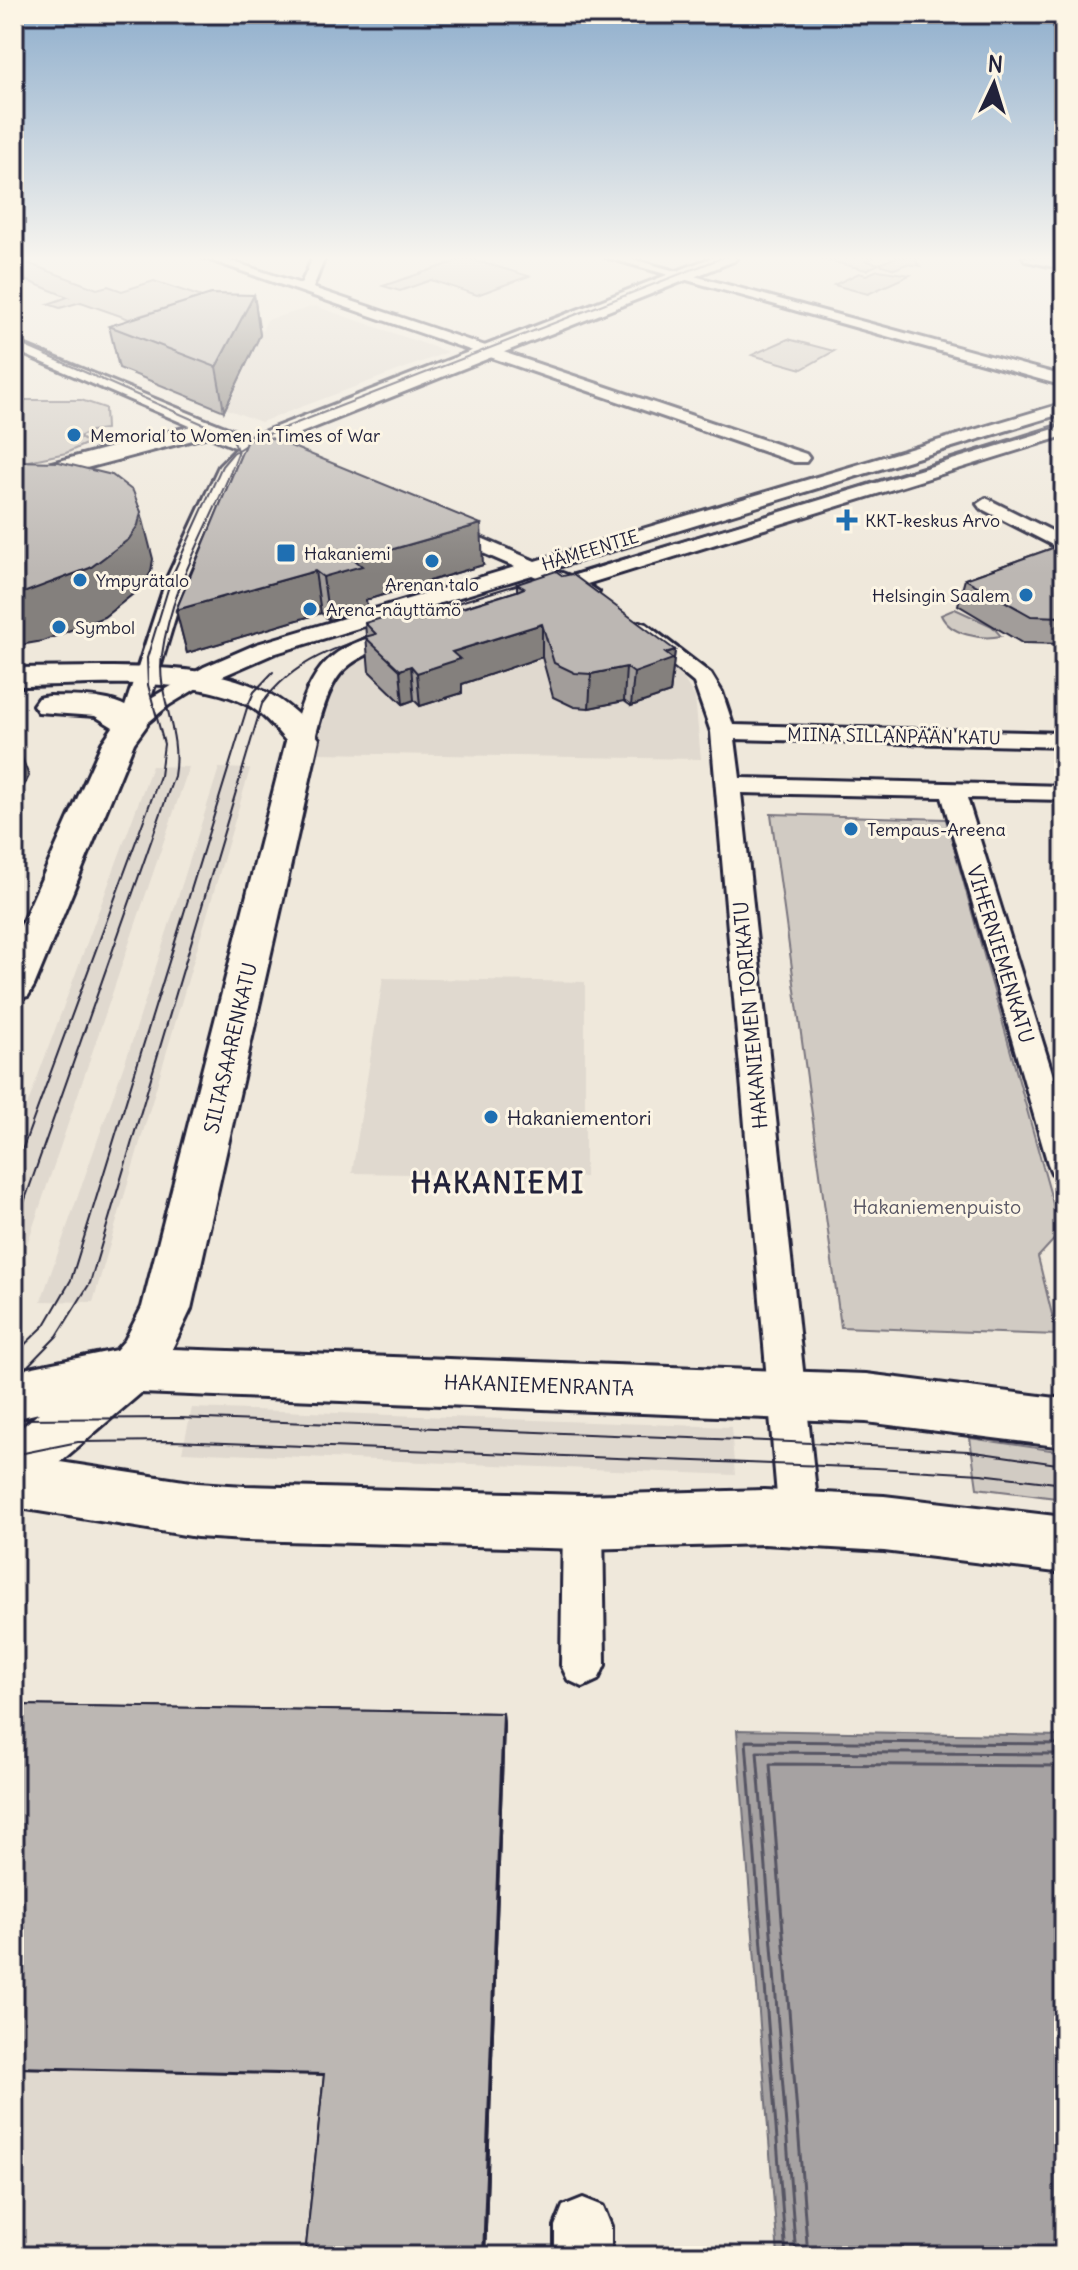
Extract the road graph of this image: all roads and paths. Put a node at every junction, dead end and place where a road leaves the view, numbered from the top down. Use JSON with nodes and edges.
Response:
{"nodes":[{"id":1,"x":56,"y":363,"type":"edge"},
{"id":2,"x":457,"y":363,"type":"edge"},
{"id":3,"x":517,"y":363,"type":"edge"},
{"id":4,"x":998,"y":363,"type":"edge"},
{"id":5,"x":1064,"y":381,"type":"edge"},
{"id":6,"x":1064,"y":408,"type":"edge"},
{"id":7,"x":210,"y":428,"type":"junction"},
{"id":8,"x":1064,"y":431,"type":"edge"},
{"id":9,"x":250,"y":445,"type":"junction"},
{"id":10,"x":800,"y":458,"type":"dead end"},
{"id":11,"x":304,"y":468,"type":"edge"},
{"id":12,"x":14,"y":480,"type":"edge"},
{"id":13,"x":986,"y":504,"type":"dead end"},
{"id":14,"x":433,"y":524,"type":"edge"},
{"id":15,"x":1064,"y":545,"type":"edge"},
{"id":16,"x":536,"y":567,"type":"junction"},
{"id":17,"x":571,"y":582,"type":"junction"},
{"id":18,"x":535,"y":594,"type":"edge"},
{"id":19,"x":425,"y":628,"type":"edge"},
{"id":20,"x":14,"y":677,"type":"edge"},
{"id":21,"x":147,"y":679,"type":"junction"},
{"id":22,"x":193,"y":680,"type":"junction"},
{"id":23,"x":14,"y":704,"type":"edge"},
{"id":24,"x":131,"y":725,"type":"junction"},
{"id":25,"x":723,"y":732,"type":"junction"},
{"id":26,"x":303,"y":739,"type":"junction"},
{"id":27,"x":1064,"y":740,"type":"edge"},
{"id":28,"x":728,"y":785,"type":"junction"},
{"id":29,"x":952,"y":790,"type":"junction"},
{"id":30,"x":1064,"y":793,"type":"edge"},
{"id":31,"x":14,"y":986,"type":"edge"},
{"id":32,"x":1064,"y":1164,"type":"edge"},
{"id":33,"x":131,"y":1370,"type":"junction"},
{"id":34,"x":786,"y":1394,"type":"junction"},
{"id":35,"x":14,"y":1395,"type":"edge"},
{"id":36,"x":1064,"y":1423,"type":"edge"},
{"id":37,"x":14,"y":1467,"type":"edge"},
{"id":38,"x":14,"y":1481,"type":"edge"},
{"id":39,"x":799,"y":1519,"type":"junction"},
{"id":40,"x":583,"y":1522,"type":"junction"},
{"id":41,"x":1064,"y":1545,"type":"edge"},
{"id":42,"x":583,"y":1665,"type":"dead end"}],
"edges":[{"from":1,"to":7,"type":"street"},
{"from":2,"to":9,"type":"main road"},
{"from":3,"to":10,"type":"street"},
{"from":4,"to":5,"type":"street"},
{"from":6,"to":16,"type":"street","name":"HÄMEENTIE"},
{"from":7,"to":9,"type":"main road"},
{"from":7,"to":12,"type":"main road"},
{"from":8,"to":17,"type":"street","name":"HÄMEENTIE"},
{"from":9,"to":11,"type":"street"},
{"from":9,"to":21,"type":"street"},
{"from":13,"to":15,"type":"street"},
{"from":14,"to":16,"type":"street","name":"HAKANIEMEN TORIKATU"},
{"from":16,"to":17,"type":"street","name":"HAKANIEMEN TORIKATU"},
{"from":16,"to":22,"type":"street","name":"HÄMEENTIE"},
{"from":17,"to":18,"type":"street","name":"HÄMEENTIE"},
{"from":17,"to":25,"type":"street","name":"HAKANIEMEN TORIKATU"},
{"from":19,"to":26,"type":"street"},
{"from":20,"to":21,"type":"main road"},
{"from":21,"to":22,"type":"main road"},
{"from":21,"to":24,"type":"street"},
{"from":22,"to":24,"type":"street","name":"HÄMEENTIE"},
{"from":22,"to":26,"type":"main road"},
{"from":23,"to":24,"type":"main road"},
{"from":24,"to":31,"type":"main road"},
{"from":25,"to":27,"type":"street","name":"MIINA SILLANPÄÄN KATU"},
{"from":25,"to":28,"type":"street","name":"HAKANIEMEN TORIKATU"},
{"from":26,"to":33,"type":"main road","name":"SILTASAARENKATU"},
{"from":28,"to":29,"type":"street"},
{"from":28,"to":34,"type":"street","name":"HAKANIEMEN TORIKATU"},
{"from":29,"to":30,"type":"street"},
{"from":29,"to":32,"type":"street","name":"VIHERNIEMENKATU"},
{"from":33,"to":34,"type":"main road","name":"HAKANIEMENRANTA"},
{"from":33,"to":35,"type":"main road","name":"HAKANIEMENRANTA"},
{"from":33,"to":37,"type":"main road","name":"SILTASAARENKATU"},
{"from":34,"to":36,"type":"main road","name":"HAKANIEMENRANTA"},
{"from":34,"to":39,"type":"street","name":"HAKANIEMEN TORIKATU"},
{"from":38,"to":40,"type":"main road"},
{"from":39,"to":40,"type":"main road"},
{"from":39,"to":41,"type":"main road"},
{"from":40,"to":42,"type":"street"}]}
